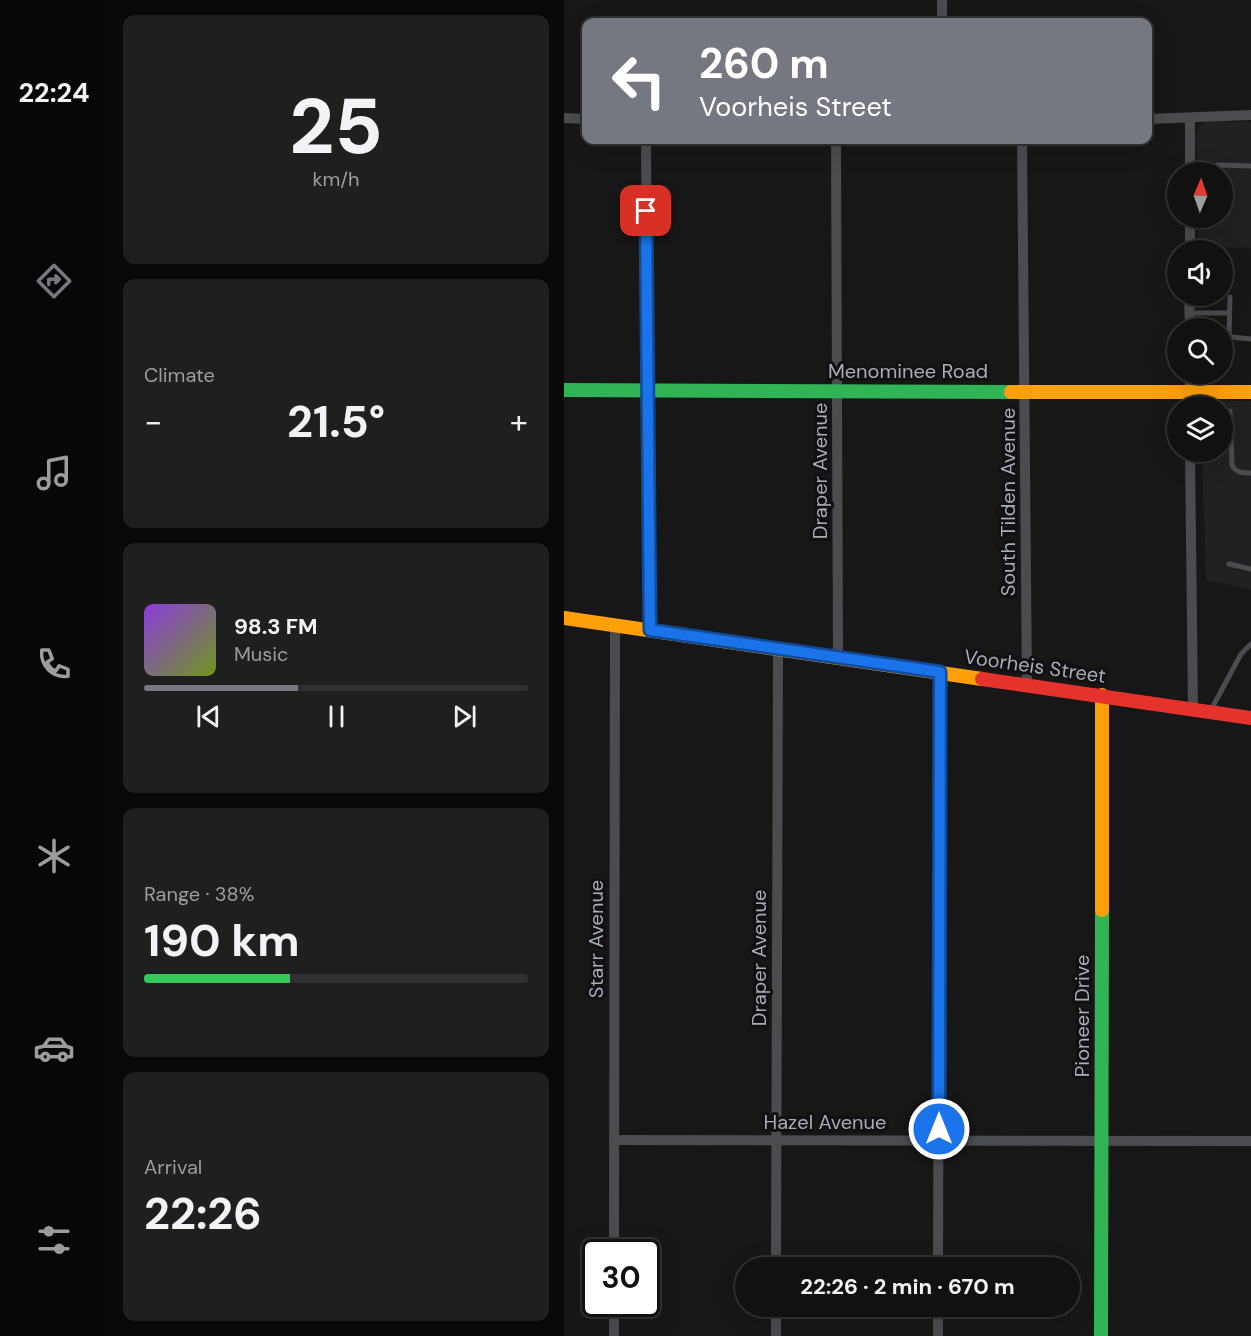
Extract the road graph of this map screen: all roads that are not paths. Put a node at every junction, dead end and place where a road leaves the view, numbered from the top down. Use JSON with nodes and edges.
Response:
{"nodes":[{"id":1,"x":942,"y":0,"type":"edge"},
{"id":2,"x":942,"y":18,"type":"edge"},
{"id":3,"x":1251,"y":115,"type":"edge"},
{"id":4,"x":564,"y":118,"type":"edge"},
{"id":5,"x":582,"y":119,"type":"edge"},
{"id":6,"x":1152,"y":119,"type":"edge"},
{"id":7,"x":1190,"y":119,"type":"junction"},
{"id":8,"x":646,"y":144,"type":"edge"},
{"id":9,"x":836,"y":144,"type":"edge"},
{"id":10,"x":1022,"y":144,"type":"edge"},
{"id":11,"x":1190,"y":162,"type":"edge"},
{"id":12,"x":1233,"y":165,"type":"edge"},
{"id":13,"x":1251,"y":166,"type":"edge"},
{"id":14,"x":1190,"y":306,"type":"edge"},
{"id":15,"x":1229,"y":306,"type":"edge"},
{"id":16,"x":1190,"y":313,"type":"junction"},
{"id":17,"x":1229,"y":313,"type":"junction"},
{"id":18,"x":1190,"y":318,"type":"edge"},
{"id":19,"x":1251,"y":339,"type":"edge"},
{"id":20,"x":564,"y":390,"type":"edge"},
{"id":21,"x":647,"y":390,"type":"junction"},
{"id":22,"x":837,"y":391,"type":"junction"},
{"id":23,"x":1025,"y":392,"type":"junction"},
{"id":24,"x":1251,"y":392,"type":"edge"},
{"id":25,"x":1220,"y":396,"type":"edge"},
{"id":26,"x":1167,"y":399,"type":"edge"},
{"id":27,"x":1190,"y":462,"type":"edge"},
{"id":28,"x":1232,"y":462,"type":"edge"},
{"id":29,"x":1251,"y":473,"type":"edge"},
{"id":30,"x":1229,"y":564,"type":"dead end"},
{"id":31,"x":1251,"y":569,"type":"edge"},
{"id":32,"x":564,"y":618,"type":"edge"},
{"id":33,"x":615,"y":625,"type":"junction"},
{"id":34,"x":650,"y":630,"type":"junction"},
{"id":35,"x":1251,"y":644,"type":"edge"},
{"id":36,"x":778,"y":650,"type":"junction"},
{"id":37,"x":838,"y":658,"type":"junction"},
{"id":38,"x":940,"y":672,"type":"junction"},
{"id":39,"x":1027,"y":684,"type":"junction"},
{"id":40,"x":1102,"y":695,"type":"junction"},
{"id":41,"x":1193,"y":709,"type":"junction"},
{"id":42,"x":1210,"y":712,"type":"junction"},
{"id":43,"x":1251,"y":718,"type":"edge"},
{"id":44,"x":614,"y":1140,"type":"junction"},
{"id":45,"x":776,"y":1140,"type":"junction"},
{"id":46,"x":939,"y":1140,"type":"junction"},
{"id":47,"x":1101,"y":1141,"type":"junction"},
{"id":48,"x":1251,"y":1141,"type":"edge"},
{"id":49,"x":614,"y":1239,"type":"edge"},
{"id":50,"x":776,"y":1257,"type":"edge"},
{"id":51,"x":938,"y":1257,"type":"edge"},
{"id":52,"x":614,"y":1317,"type":"edge"},
{"id":53,"x":776,"y":1317,"type":"edge"},
{"id":54,"x":938,"y":1317,"type":"edge"},
{"id":55,"x":614,"y":1336,"type":"edge"},
{"id":56,"x":776,"y":1336,"type":"edge"},
{"id":57,"x":938,"y":1336,"type":"edge"},
{"id":58,"x":1101,"y":1336,"type":"edge"}],
"edges":[{"from":1,"to":2,"type":"street"},
{"from":3,"to":7,"type":"street"},
{"from":4,"to":5,"type":"street"},
{"from":6,"to":7,"type":"street"},
{"from":7,"to":11,"type":"street"},
{"from":8,"to":21,"type":"street"},
{"from":9,"to":22,"type":"street","name":"Draper Avenue"},
{"from":10,"to":23,"type":"street","name":"South Tilden Avenue"},
{"from":12,"to":13,"type":"lane"},
{"from":14,"to":16,"type":"street"},
{"from":15,"to":17,"type":"lane"},
{"from":16,"to":17,"type":"lane"},
{"from":16,"to":18,"type":"street"},
{"from":17,"to":19,"type":"lane"},
{"from":20,"to":21,"type":"street","name":"Menominee Road"},
{"from":21,"to":22,"type":"street","name":"Menominee Road"},
{"from":21,"to":34,"type":"street"},
{"from":22,"to":23,"type":"street","name":"Menominee Road"},
{"from":22,"to":37,"type":"street","name":"Draper Avenue"},
{"from":23,"to":26,"type":"street","name":"Menominee Road"},
{"from":23,"to":39,"type":"street","name":"South Tilden Avenue"},
{"from":24,"to":25,"type":"street","name":"Menominee Road"},
{"from":27,"to":41,"type":"street"},
{"from":28,"to":29,"type":"lane"},
{"from":30,"to":31,"type":"lane"},
{"from":32,"to":33,"type":"street","name":"Voorheis Street"},
{"from":33,"to":34,"type":"street","name":"Voorheis Street"},
{"from":33,"to":44,"type":"street","name":"Starr Avenue"},
{"from":34,"to":36,"type":"street","name":"Voorheis Street"},
{"from":35,"to":42,"type":"lane"},
{"from":36,"to":37,"type":"street","name":"Voorheis Street"},
{"from":36,"to":45,"type":"street","name":"Draper Avenue"},
{"from":37,"to":38,"type":"street","name":"Voorheis Street"},
{"from":38,"to":39,"type":"street","name":"Voorheis Street"},
{"from":38,"to":46,"type":"street"},
{"from":39,"to":40,"type":"street","name":"Voorheis Street"},
{"from":40,"to":41,"type":"street","name":"Voorheis Street"},
{"from":40,"to":47,"type":"street","name":"Pioneer Drive"},
{"from":41,"to":42,"type":"street","name":"Voorheis Street"},
{"from":42,"to":43,"type":"street","name":"Voorheis Street"},
{"from":44,"to":45,"type":"street","name":"Hazel Avenue"},
{"from":44,"to":49,"type":"street","name":"Starr Avenue"},
{"from":45,"to":46,"type":"street","name":"Hazel Avenue"},
{"from":45,"to":50,"type":"street","name":"Draper Avenue"},
{"from":46,"to":47,"type":"street","name":"Hazel Avenue"},
{"from":46,"to":51,"type":"street"},
{"from":47,"to":48,"type":"street","name":"Hazel Avenue"},
{"from":47,"to":58,"type":"street","name":"Pioneer Drive"},
{"from":52,"to":55,"type":"street"},
{"from":53,"to":56,"type":"street"},
{"from":54,"to":57,"type":"street"}]}
